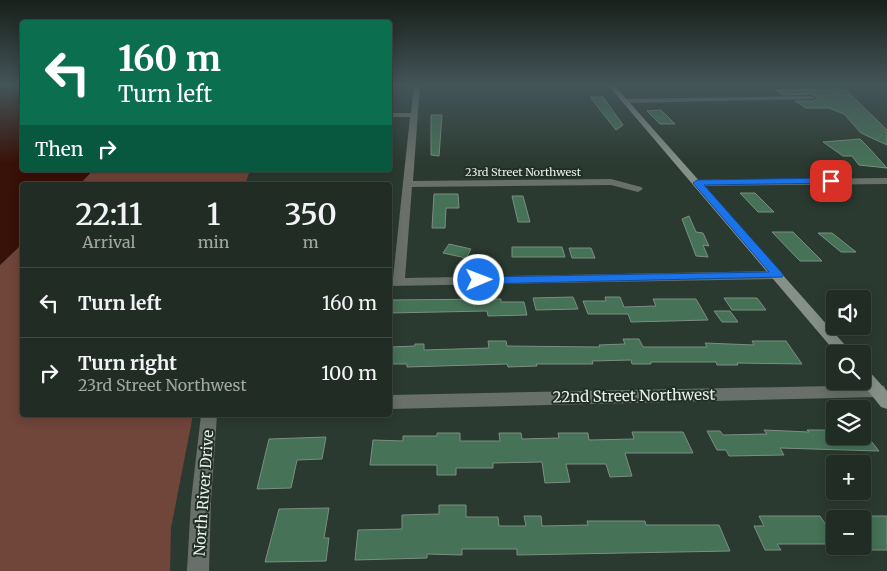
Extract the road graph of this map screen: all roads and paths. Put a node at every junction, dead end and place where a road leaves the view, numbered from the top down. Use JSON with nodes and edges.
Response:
{"nodes":[{"id":1,"x":415,"y":112,"type":"edge"},
{"id":2,"x":633,"y":112,"type":"edge"},
{"id":3,"x":392,"y":115,"type":"edge"},
{"id":4,"x":415,"y":115,"type":"junction"},
{"id":5,"x":887,"y":181,"type":"edge"},
{"id":6,"x":697,"y":183,"type":"junction"},
{"id":7,"x":408,"y":184,"type":"junction"},
{"id":8,"x":638,"y":189,"type":"dead end"},
{"id":9,"x":778,"y":275,"type":"junction"},
{"id":10,"x":394,"y":282,"type":"edge"},
{"id":11,"x":838,"y":345,"type":"edge"},
{"id":12,"x":871,"y":383,"type":"edge"},
{"id":13,"x":882,"y":396,"type":"edge"},
{"id":14,"x":392,"y":402,"type":"edge"},
{"id":15,"x":209,"y":417,"type":"edge"},
{"id":16,"x":198,"y":571,"type":"edge"}],
"edges":[{"from":1,"to":4,"type":"street"},
{"from":2,"to":6,"type":"street"},
{"from":3,"to":4,"type":"street"},
{"from":4,"to":7,"type":"street"},
{"from":5,"to":6,"type":"street"},
{"from":6,"to":9,"type":"street"},
{"from":7,"to":8,"type":"street","name":"23rd Street Northwest"},
{"from":7,"to":10,"type":"street"},
{"from":9,"to":10,"type":"street"},
{"from":9,"to":11,"type":"street"},
{"from":12,"to":13,"type":"street"},
{"from":13,"to":14,"type":"street","name":"22nd Street Northwest"},
{"from":15,"to":16,"type":"street","name":"North River Drive"}]}
